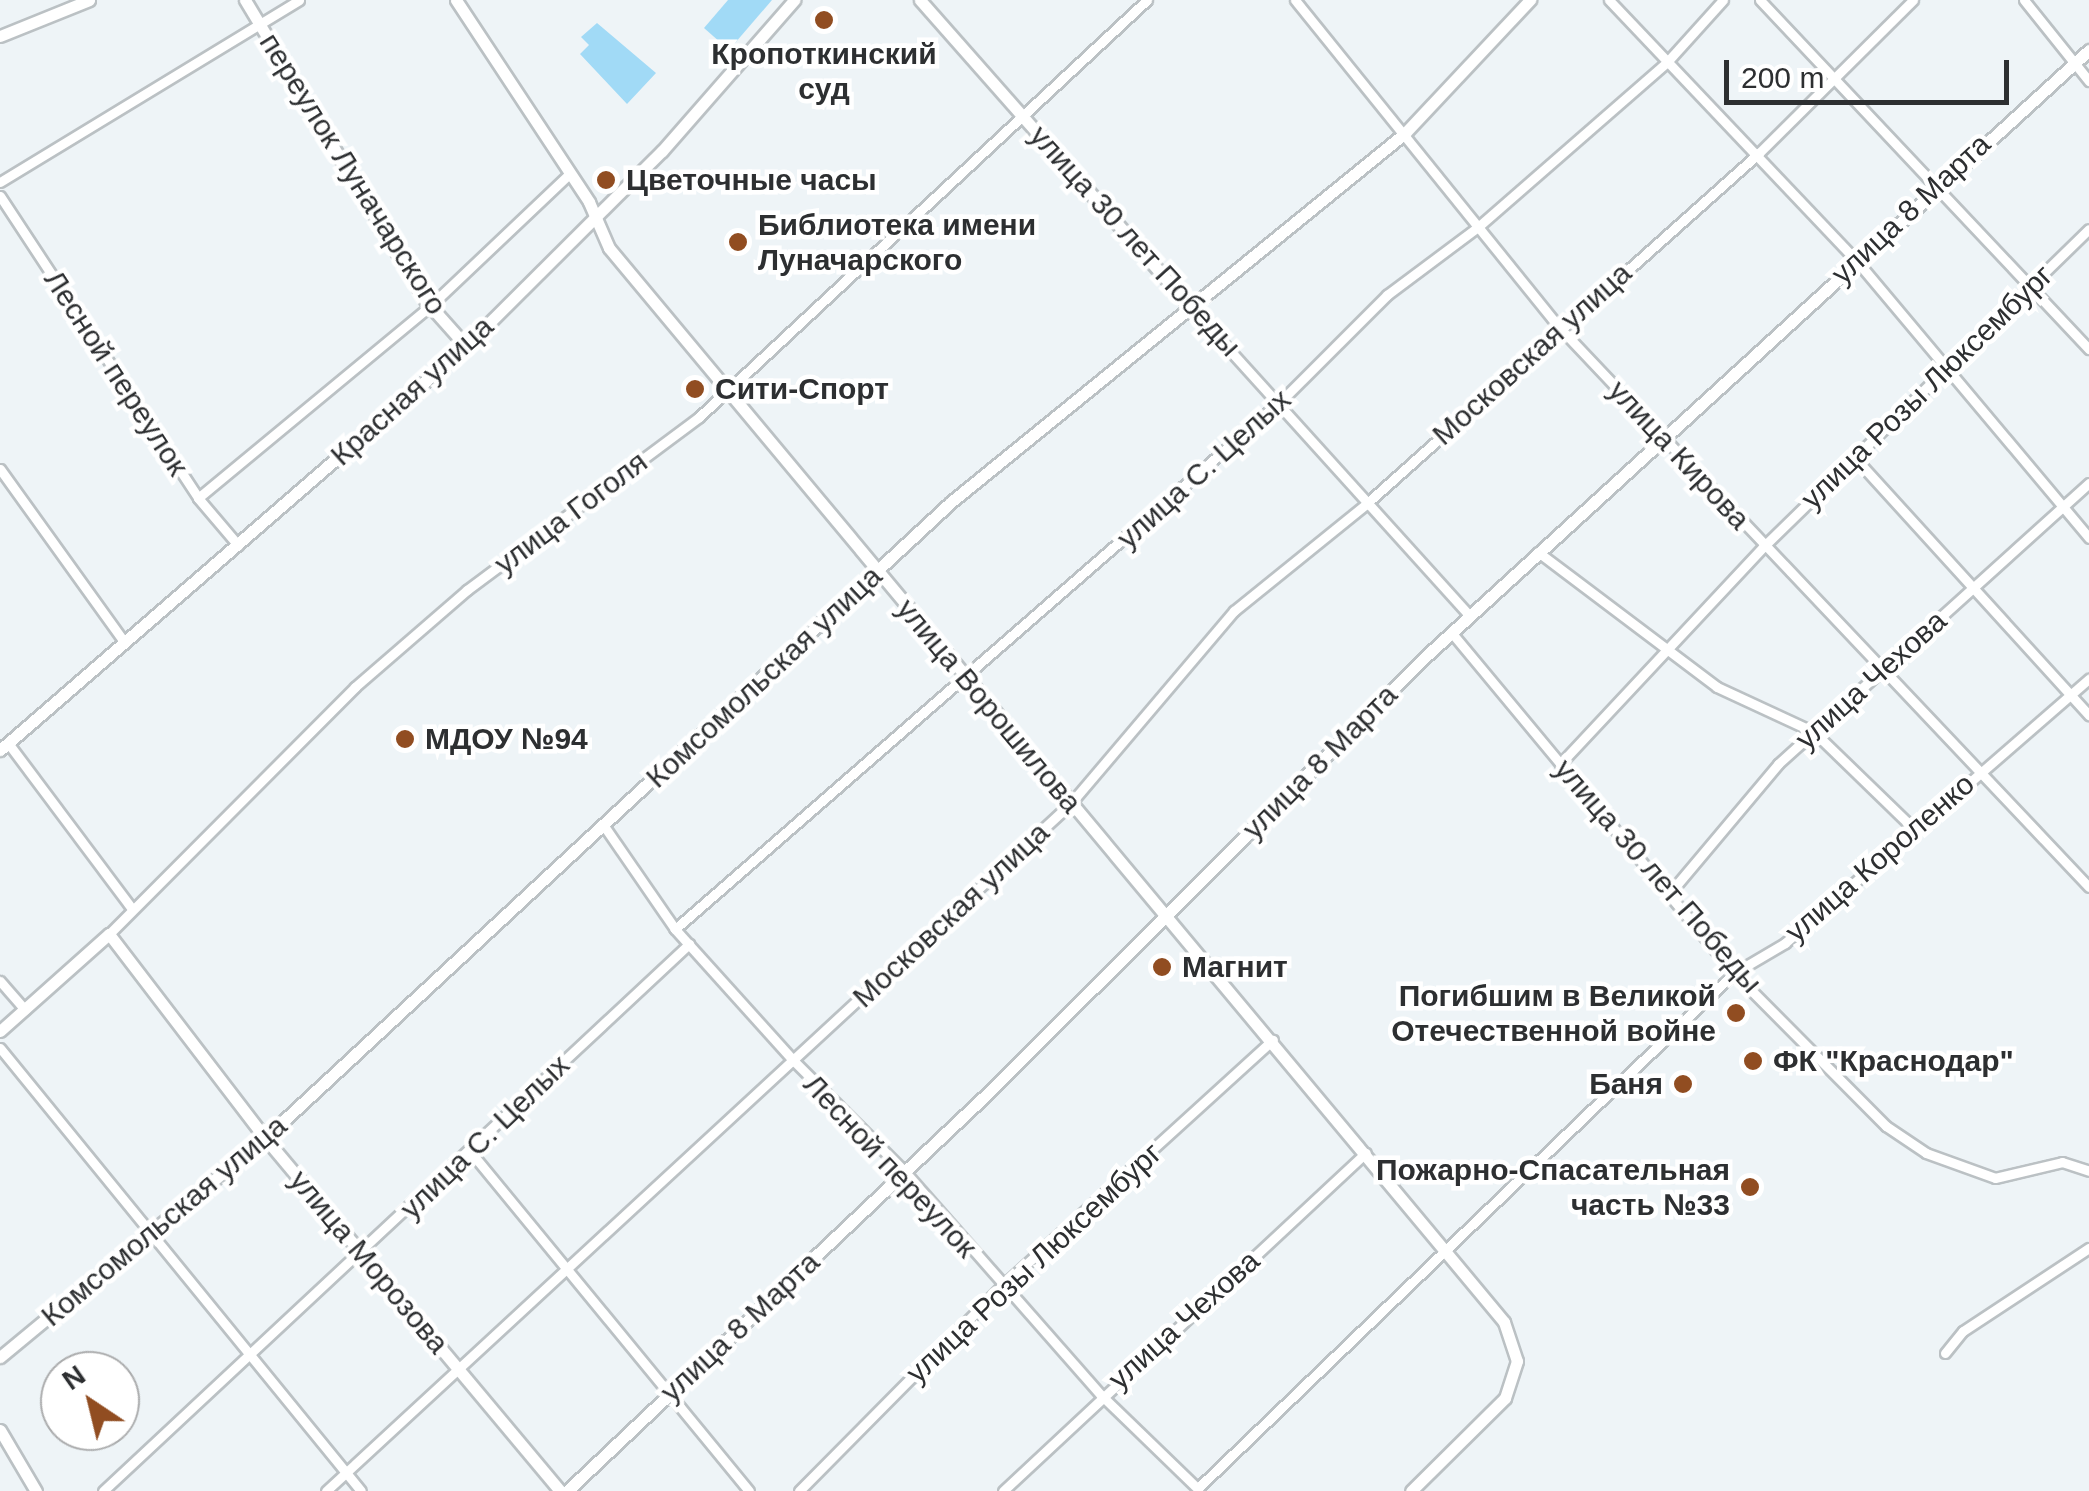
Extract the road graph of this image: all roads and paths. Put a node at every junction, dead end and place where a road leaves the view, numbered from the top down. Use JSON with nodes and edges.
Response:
{"nodes":[{"id":1,"x":89,"y":0,"type":"edge"},
{"id":2,"x":245,"y":0,"type":"edge"},
{"id":3,"x":298,"y":0,"type":"edge"},
{"id":4,"x":456,"y":0,"type":"edge"},
{"id":5,"x":794,"y":0,"type":"edge"},
{"id":6,"x":920,"y":0,"type":"edge"},
{"id":7,"x":1147,"y":0,"type":"edge"},
{"id":8,"x":1294,"y":0,"type":"edge"},
{"id":9,"x":1530,"y":0,"type":"edge"},
{"id":10,"x":1609,"y":0,"type":"edge"},
{"id":11,"x":1723,"y":0,"type":"edge"},
{"id":12,"x":1760,"y":0,"type":"edge"},
{"id":13,"x":1913,"y":0,"type":"edge"},
{"id":14,"x":2024,"y":0,"type":"edge"},
{"id":15,"x":262,"y":25,"type":"junction"},
{"id":16,"x":0,"y":36,"type":"edge"},
{"id":17,"x":2089,"y":50,"type":"edge"},
{"id":18,"x":1668,"y":61,"type":"junction"},
{"id":19,"x":2075,"y":63,"type":"junction"},
{"id":20,"x":1833,"y":78,"type":"junction"},
{"id":21,"x":2089,"y":81,"type":"edge"},
{"id":22,"x":1025,"y":118,"type":"junction"},
{"id":23,"x":1405,"y":134,"type":"junction"},
{"id":24,"x":1759,"y":154,"type":"junction"},
{"id":25,"x":570,"y":173,"type":"junction"},
{"id":26,"x":0,"y":182,"type":"edge"},
{"id":27,"x":1935,"y":185,"type":"junction"},
{"id":28,"x":0,"y":196,"type":"edge"},
{"id":29,"x":596,"y":218,"type":"junction"},
{"id":30,"x":1478,"y":227,"type":"junction"},
{"id":31,"x":2089,"y":229,"type":"edge"},
{"id":32,"x":1856,"y":260,"type":"junction"},
{"id":33,"x":2030,"y":285,"type":"junction"},
{"id":34,"x":1188,"y":304,"type":"junction"},
{"id":35,"x":430,"y":306,"type":"junction"},
{"id":36,"x":1559,"y":326,"type":"junction"},
{"id":37,"x":466,"y":346,"type":"junction"},
{"id":38,"x":2089,"y":349,"type":"edge"},
{"id":39,"x":1948,"y":366,"type":"junction"},
{"id":40,"x":728,"y":388,"type":"junction"},
{"id":41,"x":1281,"y":401,"type":"junction"},
{"id":42,"x":1666,"y":439,"type":"junction"},
{"id":43,"x":1855,"y":458,"type":"junction"},
{"id":44,"x":0,"y":469,"type":"edge"},
{"id":45,"x":2089,"y":483,"type":"edge"},
{"id":46,"x":198,"y":498,"type":"junction"},
{"id":47,"x":1366,"y":504,"type":"junction"},
{"id":48,"x":2061,"y":506,"type":"junction"},
{"id":49,"x":2089,"y":538,"type":"edge"},
{"id":50,"x":238,"y":546,"type":"junction"},
{"id":51,"x":1763,"y":548,"type":"junction"},
{"id":52,"x":1538,"y":552,"type":"junction"},
{"id":53,"x":876,"y":572,"type":"junction"},
{"id":54,"x":1973,"y":588,"type":"junction"},
{"id":55,"x":1469,"y":615,"type":"junction"},
{"id":56,"x":1451,"y":632,"type":"junction"},
{"id":57,"x":125,"y":643,"type":"junction"},
{"id":58,"x":1665,"y":650,"type":"junction"},
{"id":59,"x":1884,"y":670,"type":"junction"},
{"id":60,"x":967,"y":680,"type":"junction"},
{"id":61,"x":2089,"y":680,"type":"edge"},
{"id":62,"x":2070,"y":695,"type":"junction"},
{"id":63,"x":2089,"y":715,"type":"edge"},
{"id":64,"x":1814,"y":732,"type":"junction"},
{"id":65,"x":4,"y":747,"type":"edge"},
{"id":66,"x":1560,"y":764,"type":"junction"},
{"id":67,"x":1982,"y":770,"type":"junction"},
{"id":68,"x":1071,"y":803,"type":"junction"},
{"id":69,"x":604,"y":826,"type":"junction"},
{"id":70,"x":1916,"y":831,"type":"junction"},
{"id":71,"x":2089,"y":887,"type":"edge"},
{"id":72,"x":1669,"y":894,"type":"junction"},
{"id":73,"x":132,"y":909,"type":"junction"},
{"id":74,"x":1162,"y":914,"type":"junction"},
{"id":75,"x":675,"y":928,"type":"junction"},
{"id":76,"x":109,"y":934,"type":"junction"},
{"id":77,"x":690,"y":944,"type":"junction"},
{"id":78,"x":1734,"y":973,"type":"junction"},
{"id":79,"x":0,"y":980,"type":"edge"},
{"id":80,"x":25,"y":1010,"type":"junction"},
{"id":81,"x":0,"y":1031,"type":"edge"},
{"id":82,"x":1274,"y":1040,"type":"junction"},
{"id":83,"x":0,"y":1048,"type":"edge"},
{"id":84,"x":794,"y":1061,"type":"junction"},
{"id":85,"x":266,"y":1138,"type":"junction"},
{"id":86,"x":469,"y":1150,"type":"junction"},
{"id":87,"x":1368,"y":1151,"type":"junction"},
{"id":88,"x":905,"y":1172,"type":"junction"},
{"id":89,"x":2089,"y":1172,"type":"edge"},
{"id":90,"x":150,"y":1236,"type":"junction"},
{"id":91,"x":1446,"y":1246,"type":"junction"},
{"id":92,"x":2089,"y":1248,"type":"edge"},
{"id":93,"x":362,"y":1255,"type":"junction"},
{"id":94,"x":567,"y":1274,"type":"junction"},
{"id":95,"x":1000,"y":1288,"type":"junction"},
{"id":96,"x":1945,"y":1353,"type":"dead end"},
{"id":97,"x":0,"y":1358,"type":"edge"},
{"id":98,"x":249,"y":1358,"type":"junction"},
{"id":99,"x":460,"y":1372,"type":"junction"},
{"id":100,"x":669,"y":1393,"type":"junction"},
{"id":101,"x":1102,"y":1396,"type":"junction"},
{"id":102,"x":0,"y":1430,"type":"edge"},
{"id":103,"x":345,"y":1473,"type":"junction"},
{"id":104,"x":1199,"y":1489,"type":"edge"},
{"id":105,"x":36,"y":1491,"type":"edge"},
{"id":106,"x":103,"y":1491,"type":"edge"},
{"id":107,"x":326,"y":1491,"type":"edge"},
{"id":108,"x":361,"y":1491,"type":"edge"},
{"id":109,"x":564,"y":1491,"type":"edge"},
{"id":110,"x":749,"y":1491,"type":"edge"},
{"id":111,"x":800,"y":1491,"type":"edge"},
{"id":112,"x":1002,"y":1491,"type":"edge"},
{"id":113,"x":1411,"y":1491,"type":"edge"}],
"edges":[{"from":1,"to":16,"type":"main road"},
{"from":2,"to":15,"type":"main road","name":"переулок Луначарского"},
{"from":3,"to":15,"type":"street"},
{"from":4,"to":25,"type":"main road","name":"улица Ворошилова"},
{"from":5,"to":29,"type":"main road","name":"Красная улица"},
{"from":6,"to":22,"type":"main road","name":"улица 30 лет Победы"},
{"from":7,"to":22,"type":"street","name":"улица Гоголя"},
{"from":8,"to":23,"type":"street","name":"улица Кирова"},
{"from":9,"to":23,"type":"main road","name":"Комсомольская улица"},
{"from":10,"to":18,"type":"street"},
{"from":11,"to":18,"type":"street","name":"улица С. Целых"},
{"from":12,"to":20,"type":"street"},
{"from":13,"to":20,"type":"street","name":"Московская улица"},
{"from":14,"to":19,"type":"street"},
{"from":15,"to":26,"type":"street"},
{"from":15,"to":35,"type":"main road","name":"переулок Луначарского"},
{"from":17,"to":19,"type":"main road","name":"улица 8 Марта"},
{"from":18,"to":24,"type":"street"},
{"from":18,"to":30,"type":"street","name":"улица С. Целых"},
{"from":19,"to":21,"type":"street"},
{"from":19,"to":27,"type":"main road","name":"улица 8 Марта"},
{"from":20,"to":24,"type":"street","name":"Московская улица"},
{"from":20,"to":27,"type":"street"},
{"from":22,"to":34,"type":"main road","name":"улица 30 лет Победы"},
{"from":22,"to":40,"type":"street","name":"улица Гоголя"},
{"from":23,"to":30,"type":"street","name":"улица Кирова"},
{"from":23,"to":34,"type":"main road","name":"Комсомольская улица"},
{"from":24,"to":32,"type":"street"},
{"from":24,"to":36,"type":"street","name":"Московская улица"},
{"from":25,"to":29,"type":"main road","name":"улица Ворошилова"},
{"from":25,"to":35,"type":"street","name":"Красная улица"},
{"from":27,"to":32,"type":"main road","name":"улица 8 Марта"},
{"from":27,"to":33,"type":"street"},
{"from":28,"to":46,"type":"street","name":"Лесной переулок"},
{"from":29,"to":37,"type":"main road","name":"Красная улица"},
{"from":29,"to":40,"type":"main road","name":"улица Ворошилова"},
{"from":30,"to":36,"type":"street","name":"улица Кирова"},
{"from":30,"to":41,"type":"street","name":"улица С. Целых"},
{"from":31,"to":33,"type":"street","name":"улица Розы Люксембург"},
{"from":32,"to":39,"type":"street"},
{"from":32,"to":42,"type":"main road","name":"улица 8 Марта"},
{"from":33,"to":38,"type":"street"},
{"from":33,"to":39,"type":"street","name":"улица Розы Люксембург"},
{"from":34,"to":41,"type":"street","name":"улица 30 лет Победы"},
{"from":34,"to":53,"type":"main road","name":"Комсомольская улица"},
{"from":35,"to":37,"type":"main road","name":"переулок Луначарского"},
{"from":35,"to":46,"type":"street","name":"Красная улица"},
{"from":36,"to":42,"type":"street","name":"улица Кирова"},
{"from":36,"to":47,"type":"street","name":"Московская улица"},
{"from":37,"to":50,"type":"main road","name":"Красная улица"},
{"from":39,"to":43,"type":"street","name":"улица Розы Люксембург"},
{"from":39,"to":48,"type":"street"},
{"from":40,"to":53,"type":"main road","name":"улица Ворошилова"},
{"from":40,"to":73,"type":"street","name":"улица Гоголя"},
{"from":41,"to":47,"type":"street","name":"улица 30 лет Победы"},
{"from":41,"to":60,"type":"street","name":"улица С. Целых"},
{"from":42,"to":51,"type":"street","name":"улица Кирова"},
{"from":42,"to":52,"type":"main road","name":"улица 8 Марта"},
{"from":43,"to":51,"type":"street","name":"улица Розы Люксембург"},
{"from":43,"to":54,"type":"street"},
{"from":44,"to":57,"type":"street"},
{"from":45,"to":48,"type":"street","name":"улица Чехова"},
{"from":46,"to":50,"type":"street","name":"Лесной переулок"},
{"from":47,"to":55,"type":"street","name":"улица 30 лет Победы"},
{"from":47,"to":68,"type":"street","name":"Московская улица"},
{"from":48,"to":49,"type":"street"},
{"from":48,"to":54,"type":"street","name":"улица Чехова"},
{"from":50,"to":57,"type":"main road","name":"Красная улица"},
{"from":51,"to":58,"type":"street","name":"улица Розы Люксембург"},
{"from":51,"to":59,"type":"street","name":"улица Кирова"},
{"from":52,"to":55,"type":"main road","name":"улица 8 Марта"},
{"from":52,"to":58,"type":"street"},
{"from":53,"to":60,"type":"main road","name":"улица Ворошилова"},
{"from":53,"to":69,"type":"main road","name":"Комсомольская улица"},
{"from":54,"to":59,"type":"street","name":"улица Чехова"},
{"from":54,"to":62,"type":"street"},
{"from":55,"to":56,"type":"main road","name":"улица 8 Марта"},
{"from":56,"to":66,"type":"street","name":"улица 30 лет Победы"},
{"from":56,"to":74,"type":"main road","name":"улица 8 Марта"},
{"from":57,"to":65,"type":"main road","name":"Красная улица"},
{"from":58,"to":64,"type":"street"},
{"from":58,"to":66,"type":"street","name":"улица Розы Люксембург"},
{"from":59,"to":64,"type":"street","name":"улица Чехова"},
{"from":59,"to":67,"type":"street","name":"улица Кирова"},
{"from":60,"to":68,"type":"main road","name":"улица Ворошилова"},
{"from":60,"to":75,"type":"street","name":"улица С. Целых"},
{"from":61,"to":62,"type":"street","name":"улица Короленко"},
{"from":62,"to":63,"type":"street"},
{"from":62,"to":67,"type":"street","name":"улица Короленко"},
{"from":64,"to":70,"type":"street"},
{"from":64,"to":72,"type":"street","name":"улица Чехова"},
{"from":65,"to":73,"type":"street"},
{"from":66,"to":72,"type":"street","name":"улица 30 лет Победы"},
{"from":67,"to":70,"type":"street","name":"улица Короленко"},
{"from":67,"to":71,"type":"street","name":"улица Кирова"},
{"from":68,"to":74,"type":"main road","name":"улица Ворошилова"},
{"from":68,"to":84,"type":"street","name":"Московская улица"},
{"from":69,"to":75,"type":"street","name":"Лесной переулок"},
{"from":69,"to":85,"type":"main road","name":"Комсомольская улица"},
{"from":70,"to":78,"type":"street","name":"улица Короленко"},
{"from":72,"to":78,"type":"street","name":"улица 30 лет Победы"},
{"from":73,"to":76,"type":"street","name":"улица Гоголя"},
{"from":74,"to":82,"type":"main road","name":"улица Ворошилова"},
{"from":74,"to":88,"type":"main road","name":"улица 8 Марта"},
{"from":75,"to":77,"type":"street","name":"Лесной переулок"},
{"from":76,"to":80,"type":"main road","name":"улица Гоголя"},
{"from":76,"to":85,"type":"main road","name":"улица Морозова"},
{"from":77,"to":84,"type":"street","name":"Лесной переулок"},
{"from":77,"to":86,"type":"street","name":"улица С. Целых"},
{"from":78,"to":89,"type":"street","name":"улица 30 лет Победы"},
{"from":78,"to":91,"type":"street","name":"улица Короленко"},
{"from":79,"to":80,"type":"street"},
{"from":80,"to":81,"type":"main road","name":"улица Гоголя"},
{"from":82,"to":87,"type":"main road","name":"улица Ворошилова"},
{"from":82,"to":95,"type":"street","name":"улица Розы Люксембург"},
{"from":83,"to":90,"type":"street"},
{"from":84,"to":88,"type":"street","name":"Лесной переулок"},
{"from":84,"to":94,"type":"street","name":"Московская улица"},
{"from":85,"to":90,"type":"main road","name":"Комсомольская улица"},
{"from":85,"to":93,"type":"main road","name":"улица Морозова"},
{"from":86,"to":93,"type":"street","name":"улица С. Целых"},
{"from":86,"to":94,"type":"street"},
{"from":87,"to":91,"type":"main road","name":"улица Ворошилова"},
{"from":87,"to":101,"type":"street","name":"улица Чехова"},
{"from":88,"to":95,"type":"street","name":"Лесной переулок"},
{"from":88,"to":100,"type":"main road","name":"улица 8 Марта"},
{"from":90,"to":97,"type":"main road","name":"Комсомольская улица"},
{"from":90,"to":98,"type":"street"},
{"from":91,"to":104,"type":"street","name":"улица Короленко"},
{"from":91,"to":113,"type":"main road","name":"улица Ворошилова"},
{"from":92,"to":96,"type":"street"},
{"from":93,"to":98,"type":"street","name":"улица С. Целых"},
{"from":93,"to":99,"type":"main road","name":"улица Морозова"},
{"from":94,"to":99,"type":"street","name":"Московская улица"},
{"from":94,"to":100,"type":"street"},
{"from":95,"to":101,"type":"street","name":"Лесной переулок"},
{"from":95,"to":111,"type":"street","name":"улица Розы Люксембург"},
{"from":98,"to":103,"type":"street"},
{"from":98,"to":106,"type":"street","name":"улица С. Целых"},
{"from":99,"to":103,"type":"street","name":"Московская улица"},
{"from":99,"to":109,"type":"main road","name":"улица Морозова"},
{"from":100,"to":109,"type":"main road","name":"улица 8 Марта"},
{"from":100,"to":110,"type":"street"},
{"from":101,"to":104,"type":"street","name":"Лесной переулок"},
{"from":101,"to":112,"type":"street","name":"улица Чехова"},
{"from":102,"to":105,"type":"main road"},
{"from":103,"to":107,"type":"street","name":"Московская улица"},
{"from":103,"to":108,"type":"street"}]}
